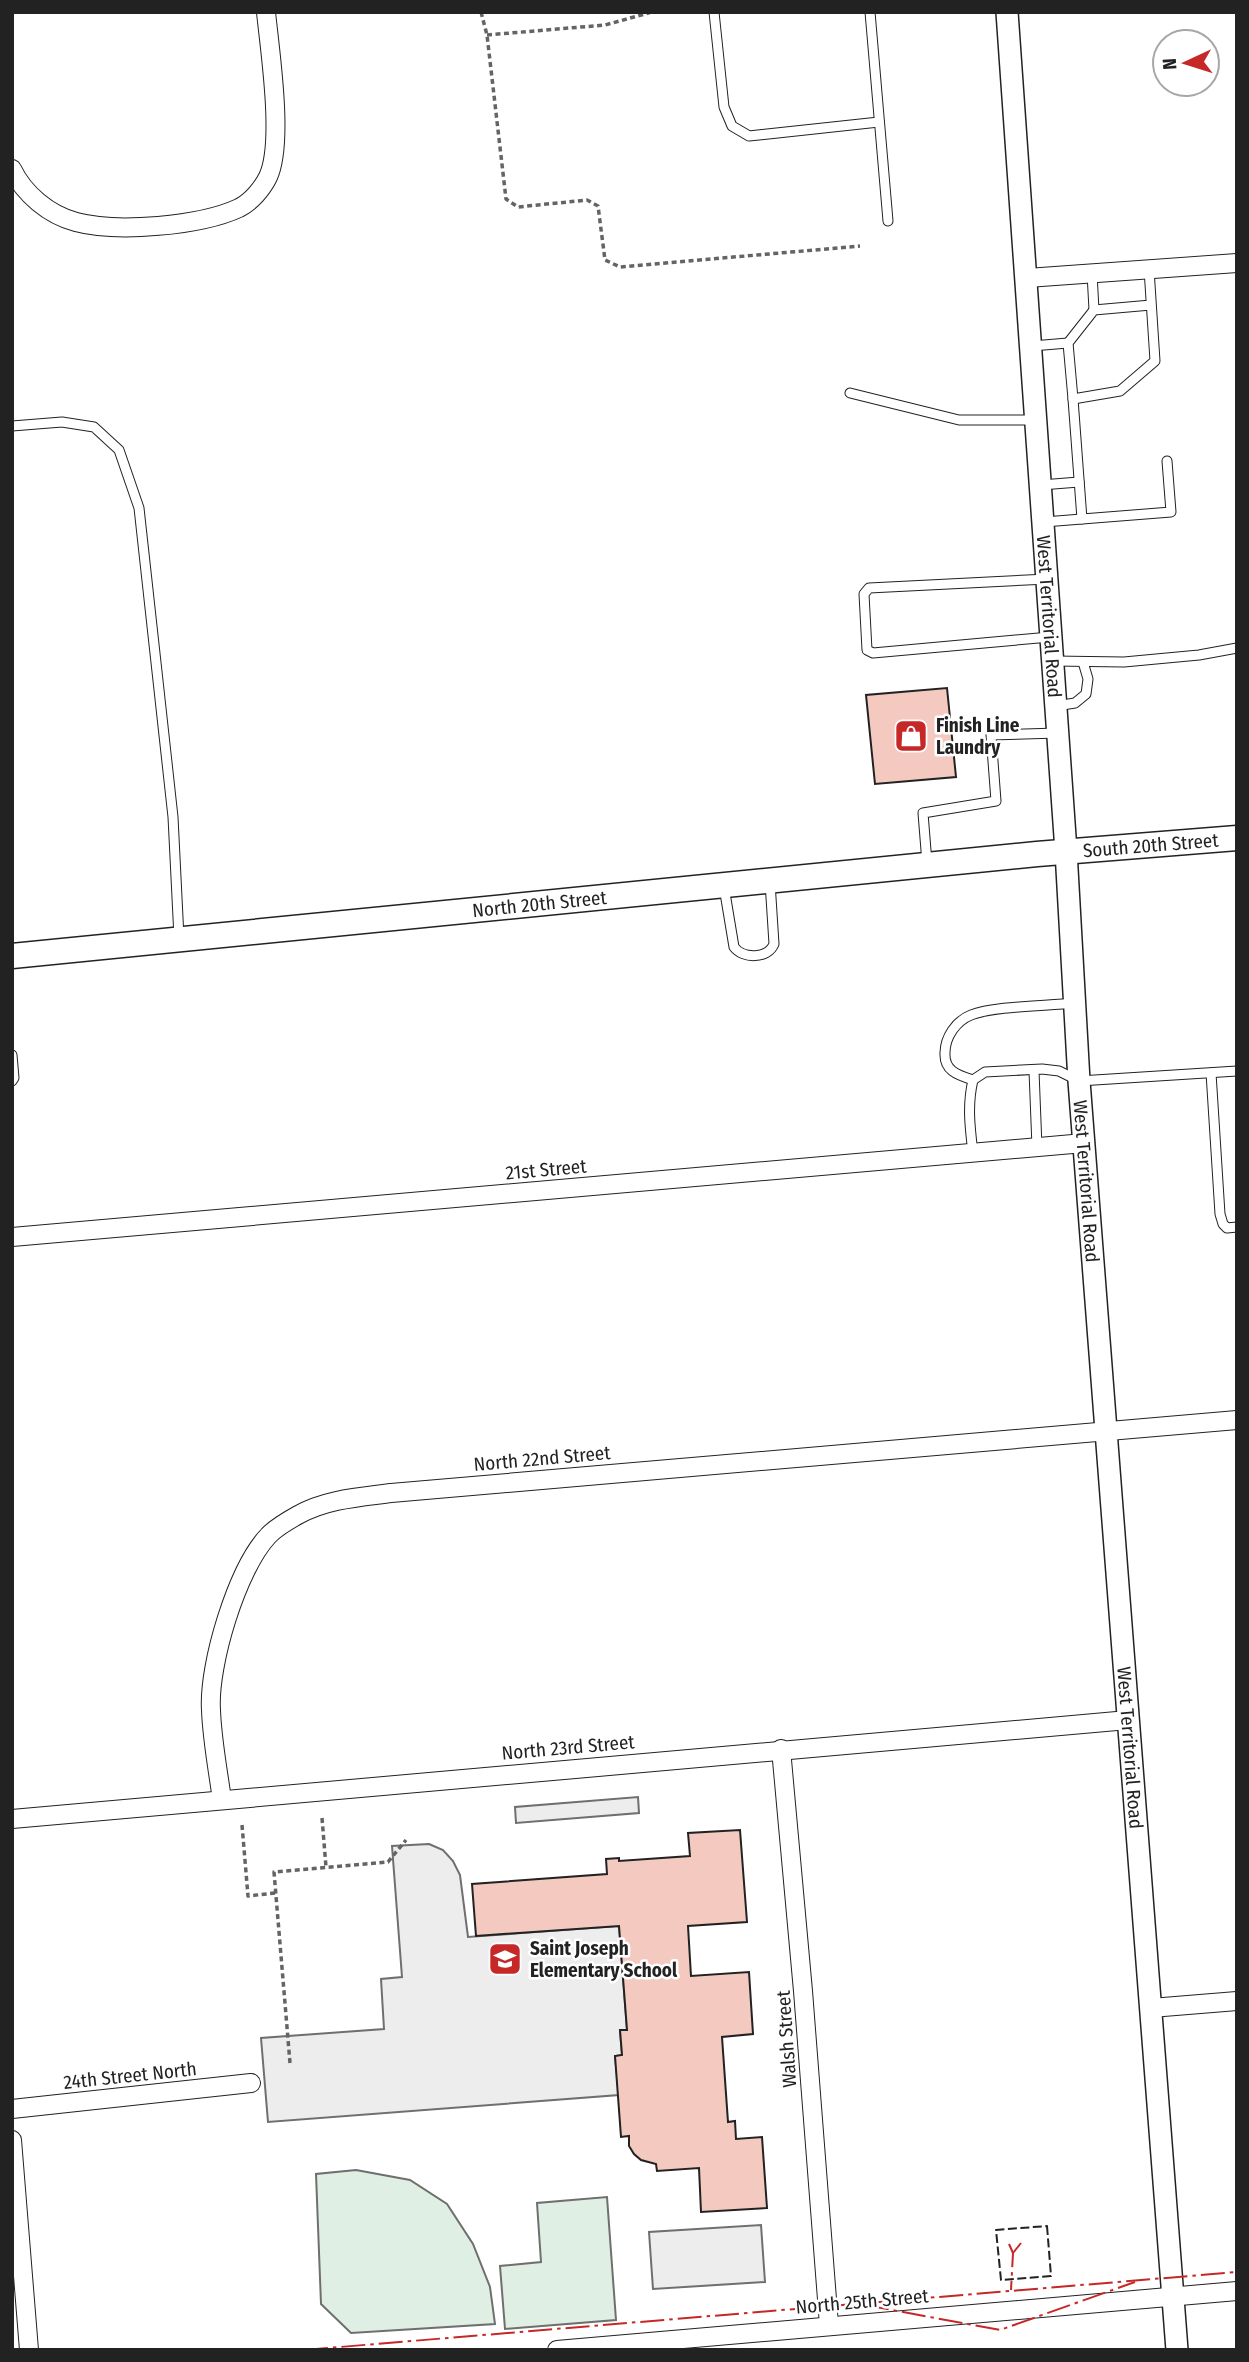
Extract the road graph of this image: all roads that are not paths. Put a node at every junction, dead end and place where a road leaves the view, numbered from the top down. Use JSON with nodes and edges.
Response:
{"nodes":[{"id":1,"x":266,"y":12,"type":"edge"},
{"id":2,"x":714,"y":12,"type":"edge"},
{"id":3,"x":870,"y":12,"type":"edge"},
{"id":4,"x":1007,"y":12,"type":"edge"},
{"id":5,"x":879,"y":122,"type":"junction"},
{"id":6,"x":12,"y":169,"type":"edge"},
{"id":7,"x":888,"y":221,"type":"dead end"},
{"id":8,"x":1237,"y":263,"type":"edge"},
{"id":9,"x":1149,"y":269,"type":"junction"},
{"id":10,"x":1092,"y":273,"type":"junction"},
{"id":11,"x":1027,"y":278,"type":"junction"},
{"id":12,"x":1151,"y":305,"type":"junction"},
{"id":13,"x":1094,"y":310,"type":"junction"},
{"id":14,"x":1068,"y":343,"type":"junction"},
{"id":15,"x":1032,"y":346,"type":"junction"},
{"id":16,"x":850,"y":393,"type":"dead end"},
{"id":17,"x":1073,"y":399,"type":"junction"},
{"id":18,"x":1037,"y":420,"type":"junction"},
{"id":19,"x":12,"y":426,"type":"edge"},
{"id":20,"x":1167,"y":461,"type":"dead end"},
{"id":21,"x":1079,"y":482,"type":"junction"},
{"id":22,"x":1041,"y":485,"type":"junction"},
{"id":23,"x":1082,"y":519,"type":"junction"},
{"id":24,"x":1044,"y":522,"type":"junction"},
{"id":25,"x":1048,"y":579,"type":"junction"},
{"id":26,"x":1052,"y":637,"type":"junction"},
{"id":27,"x":1237,"y":648,"type":"edge"},
{"id":28,"x":1053,"y":661,"type":"junction"},
{"id":29,"x":1083,"y":662,"type":"junction"},
{"id":30,"x":1056,"y":706,"type":"junction"},
{"id":31,"x":1058,"y":733,"type":"junction"},
{"id":32,"x":1237,"y":838,"type":"edge"},
{"id":33,"x":1066,"y":851,"type":"junction"},
{"id":34,"x":928,"y":865,"type":"junction"},
{"id":35,"x":770,"y":881,"type":"junction"},
{"id":36,"x":724,"y":885,"type":"junction"},
{"id":37,"x":179,"y":940,"type":"junction"},
{"id":38,"x":12,"y":956,"type":"edge"},
{"id":39,"x":1074,"y":1003,"type":"junction"},
{"id":40,"x":12,"y":1055,"type":"edge"},
{"id":41,"x":1034,"y":1071,"type":"junction"},
{"id":42,"x":1237,"y":1071,"type":"edge"},
{"id":43,"x":1211,"y":1073,"type":"junction"},
{"id":44,"x":12,"y":1080,"type":"edge"},
{"id":45,"x":973,"y":1080,"type":"junction"},
{"id":46,"x":1079,"y":1081,"type":"junction"},
{"id":47,"x":1084,"y":1143,"type":"junction"},
{"id":48,"x":1037,"y":1147,"type":"junction"},
{"id":49,"x":973,"y":1153,"type":"junction"},
{"id":50,"x":1237,"y":1227,"type":"edge"},
{"id":51,"x":12,"y":1237,"type":"edge"},
{"id":52,"x":1237,"y":1420,"type":"edge"},
{"id":53,"x":1105,"y":1430,"type":"junction"},
{"id":54,"x":1128,"y":1720,"type":"junction"},
{"id":55,"x":781,"y":1749,"type":"junction"},
{"id":56,"x":222,"y":1800,"type":"junction"},
{"id":57,"x":12,"y":1819,"type":"edge"},
{"id":58,"x":1237,"y":2001,"type":"edge"},
{"id":59,"x":1151,"y":2008,"type":"junction"},
{"id":60,"x":251,"y":2084,"type":"dead end"},
{"id":61,"x":12,"y":2109,"type":"edge"},
{"id":62,"x":12,"y":2140,"type":"edge"},
{"id":63,"x":1237,"y":2291,"type":"edge"},
{"id":64,"x":1172,"y":2296,"type":"junction"},
{"id":65,"x":829,"y":2325,"type":"junction"},
{"id":66,"x":29,"y":2350,"type":"edge"},
{"id":67,"x":557,"y":2350,"type":"edge"},
{"id":68,"x":1177,"y":2350,"type":"edge"}],
"edges":[{"from":1,"to":6,"type":"street"},
{"from":2,"to":5,"type":"lane"},
{"from":3,"to":5,"type":"lane"},
{"from":4,"to":11,"type":"street","name":"West Territorial Road"},
{"from":5,"to":7,"type":"lane"},
{"from":8,"to":9,"type":"street"},
{"from":9,"to":10,"type":"street"},
{"from":9,"to":12,"type":"lane"},
{"from":10,"to":11,"type":"street"},
{"from":10,"to":13,"type":"lane"},
{"from":11,"to":15,"type":"street","name":"West Territorial Road"},
{"from":12,"to":13,"type":"lane"},
{"from":12,"to":17,"type":"lane"},
{"from":13,"to":14,"type":"lane"},
{"from":14,"to":15,"type":"lane"},
{"from":14,"to":17,"type":"lane"},
{"from":15,"to":18,"type":"street","name":"West Territorial Road"},
{"from":16,"to":18,"type":"lane"},
{"from":17,"to":21,"type":"lane"},
{"from":18,"to":22,"type":"street","name":"West Territorial Road"},
{"from":19,"to":37,"type":"lane"},
{"from":20,"to":23,"type":"lane"},
{"from":21,"to":22,"type":"lane"},
{"from":21,"to":23,"type":"lane"},
{"from":22,"to":24,"type":"street","name":"West Territorial Road"},
{"from":23,"to":24,"type":"lane"},
{"from":24,"to":25,"type":"street","name":"West Territorial Road"},
{"from":25,"to":26,"type":"street","name":"West Territorial Road"},
{"from":25,"to":26,"type":"lane"},
{"from":26,"to":28,"type":"street","name":"West Territorial Road"},
{"from":27,"to":29,"type":"lane"},
{"from":28,"to":29,"type":"lane"},
{"from":28,"to":30,"type":"street","name":"West Territorial Road"},
{"from":29,"to":30,"type":"lane"},
{"from":30,"to":31,"type":"street","name":"West Territorial Road"},
{"from":31,"to":33,"type":"street","name":"West Territorial Road"},
{"from":31,"to":34,"type":"lane"},
{"from":32,"to":33,"type":"main road","name":"South 20th Street"},
{"from":33,"to":34,"type":"main road","name":"North 20th Street"},
{"from":33,"to":39,"type":"street","name":"West Territorial Road"},
{"from":34,"to":35,"type":"main road","name":"North 20th Street"},
{"from":35,"to":36,"type":"main road","name":"North 20th Street"},
{"from":35,"to":36,"type":"lane"},
{"from":36,"to":37,"type":"main road","name":"North 20th Street"},
{"from":37,"to":38,"type":"main road","name":"North 20th Street"},
{"from":39,"to":45,"type":"lane"},
{"from":39,"to":46,"type":"street","name":"West Territorial Road"},
{"from":40,"to":44,"type":"lane"},
{"from":41,"to":45,"type":"lane"},
{"from":41,"to":46,"type":"lane"},
{"from":41,"to":48,"type":"lane"},
{"from":42,"to":43,"type":"lane"},
{"from":43,"to":46,"type":"lane"},
{"from":43,"to":50,"type":"lane"},
{"from":45,"to":49,"type":"lane"},
{"from":46,"to":47,"type":"street","name":"West Territorial Road"},
{"from":47,"to":48,"type":"street","name":"21st Street"},
{"from":47,"to":53,"type":"street","name":"West Territorial Road"},
{"from":48,"to":49,"type":"street","name":"21st Street"},
{"from":49,"to":51,"type":"street","name":"21st Street"},
{"from":52,"to":53,"type":"street","name":"North 22nd Street"},
{"from":53,"to":54,"type":"street","name":"West Territorial Road"},
{"from":53,"to":56,"type":"street","name":"North 22nd Street"},
{"from":54,"to":55,"type":"street","name":"North 23rd Street"},
{"from":54,"to":59,"type":"street","name":"West Territorial Road"},
{"from":55,"to":56,"type":"street","name":"North 23rd Street"},
{"from":55,"to":65,"type":"street","name":"Walsh Street"},
{"from":56,"to":57,"type":"street","name":"North 23rd Street"},
{"from":58,"to":59,"type":"street"},
{"from":59,"to":64,"type":"street","name":"West Territorial Road"},
{"from":60,"to":61,"type":"street","name":"24th Street North"},
{"from":62,"to":66,"type":"street"},
{"from":63,"to":64,"type":"street","name":"North 25th Street"},
{"from":64,"to":65,"type":"street","name":"North 25th Street"},
{"from":64,"to":68,"type":"street","name":"West Territorial Road"},
{"from":65,"to":67,"type":"street","name":"North 25th Street"}]}
